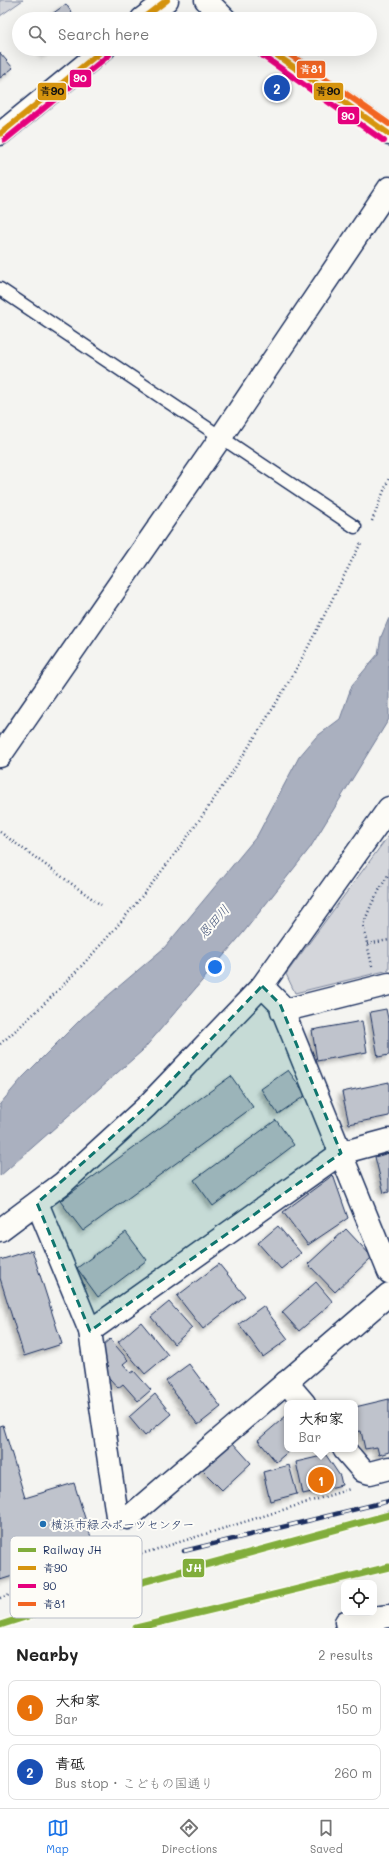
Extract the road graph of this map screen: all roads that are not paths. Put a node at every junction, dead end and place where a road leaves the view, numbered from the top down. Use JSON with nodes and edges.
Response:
{"nodes":[{"id":1,"x":167,"y":0,"type":"edge"},
{"id":2,"x":206,"y":0,"type":"edge"},
{"id":3,"x":151,"y":12,"type":"edge"},
{"id":4,"x":218,"y":12,"type":"edge"},
{"id":5,"x":95,"y":56,"type":"edge"},
{"id":6,"x":278,"y":56,"type":"edge"},
{"id":7,"x":0,"y":134,"type":"edge"},
{"id":8,"x":389,"y":134,"type":"edge"},
{"id":9,"x":389,"y":188,"type":"edge"},
{"id":10,"x":0,"y":289,"type":"edge"},
{"id":11,"x":221,"y":437,"type":"junction"},
{"id":12,"x":355,"y":527,"type":"dead end"},
{"id":13,"x":2,"y":748,"type":"edge"},
{"id":14,"x":389,"y":808,"type":"edge"},
{"id":15,"x":262,"y":986,"type":"junction"},
{"id":16,"x":382,"y":986,"type":"edge"},
{"id":17,"x":282,"y":1011,"type":"junction"},
{"id":18,"x":389,"y":1140,"type":"edge"},
{"id":19,"x":341,"y":1153,"type":"junction"},
{"id":20,"x":37,"y":1203,"type":"junction"},
{"id":21,"x":0,"y":1230,"type":"edge"},
{"id":22,"x":389,"y":1272,"type":"edge"},
{"id":23,"x":389,"y":1294,"type":"edge"},
{"id":24,"x":90,"y":1331,"type":"junction"},
{"id":25,"x":286,"y":1382,"type":"junction"},
{"id":26,"x":301,"y":1400,"type":"edge"},
{"id":27,"x":347,"y":1452,"type":"edge"},
{"id":28,"x":380,"y":1471,"type":"edge"},
{"id":29,"x":389,"y":1616,"type":"edge"},
{"id":30,"x":346,"y":1622,"type":"dead end"}],
"edges":[{"from":1,"to":3,"type":"street"},
{"from":2,"to":4,"type":"street"},
{"from":5,"to":7,"type":"street"},
{"from":6,"to":8,"type":"street"},
{"from":9,"to":11,"type":"street"},
{"from":10,"to":11,"type":"lane"},
{"from":11,"to":12,"type":"lane"},
{"from":11,"to":13,"type":"street"},
{"from":14,"to":15,"type":"street"},
{"from":15,"to":17,"type":"street"},
{"from":15,"to":20,"type":"street"},
{"from":16,"to":17,"type":"street"},
{"from":17,"to":19,"type":"street"},
{"from":18,"to":19,"type":"street"},
{"from":19,"to":22,"type":"street"},
{"from":19,"to":24,"type":"street"},
{"from":20,"to":21,"type":"street"},
{"from":20,"to":24,"type":"street"},
{"from":23,"to":25,"type":"street"},
{"from":24,"to":25,"type":"street"},
{"from":25,"to":26,"type":"street"},
{"from":27,"to":28,"type":"street"},
{"from":29,"to":30,"type":"street"}]}
